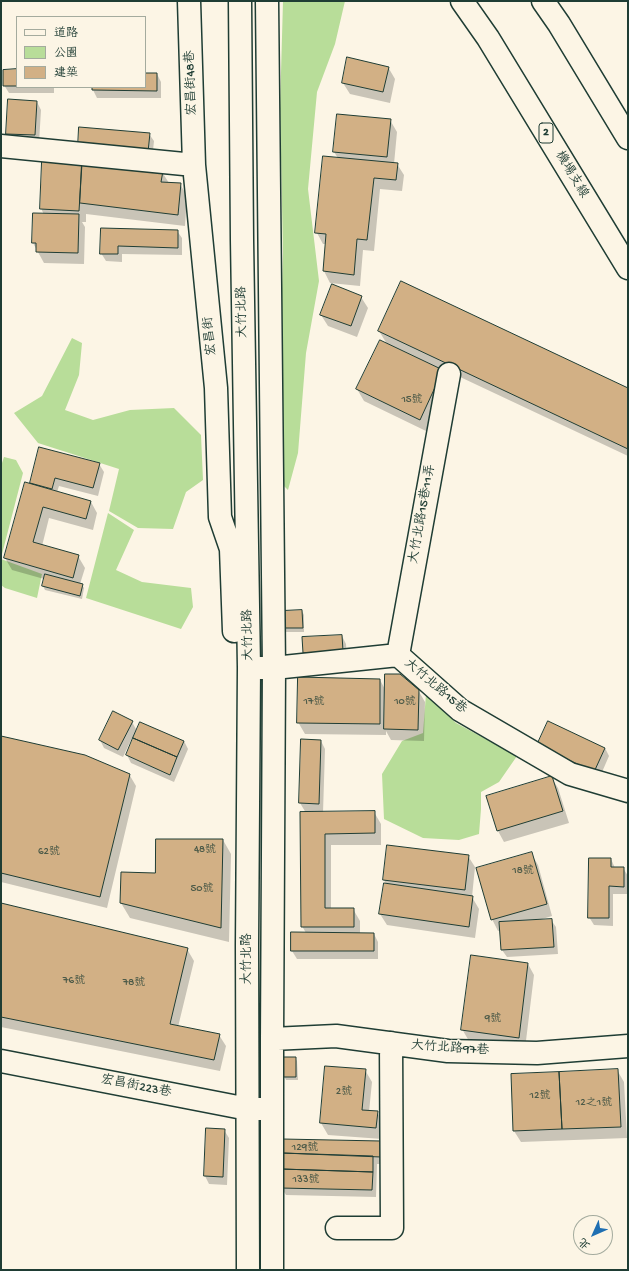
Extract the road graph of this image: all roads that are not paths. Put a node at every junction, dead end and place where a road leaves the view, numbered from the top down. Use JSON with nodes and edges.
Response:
{"nodes":[{"id":1,"x":189,"y":1,"type":"edge"},
{"id":2,"x":240,"y":1,"type":"edge"},
{"id":3,"x":267,"y":1,"type":"edge"},
{"id":4,"x":462,"y":1,"type":"edge"},
{"id":5,"x":543,"y":1,"type":"edge"},
{"id":6,"x":628,"y":138,"type":"edge"},
{"id":7,"x":1,"y":146,"type":"edge"},
{"id":8,"x":194,"y":165,"type":"junction"},
{"id":9,"x":628,"y":268,"type":"edge"},
{"id":10,"x":449,"y":374,"type":"dead end"},
{"id":11,"x":398,"y":654,"type":"junction"},
{"id":12,"x":249,"y":668,"type":"junction"},
{"id":13,"x":274,"y":668,"type":"junction"},
{"id":14,"x":628,"y":791,"type":"edge"},
{"id":15,"x":272,"y":1039,"type":"junction"},
{"id":16,"x":391,"y":1043,"type":"junction"},
{"id":17,"x":628,"y":1046,"type":"edge"},
{"id":18,"x":1,"y":1061,"type":"edge"},
{"id":19,"x":248,"y":1109,"type":"junction"},
{"id":20,"x":272,"y":1109,"type":"junction"},
{"id":21,"x":337,"y":1228,"type":"dead end"},
{"id":22,"x":248,"y":1270,"type":"edge"},
{"id":23,"x":272,"y":1270,"type":"edge"}],
"edges":[{"from":1,"to":8,"type":"main road","name":"宏昌街48巷"},
{"from":2,"to":12,"type":"main road","name":"大竹北路"},
{"from":3,"to":13,"type":"main road","name":"大竹北路"},
{"from":4,"to":9,"type":"main road","name":"機場支線","number":"2"},
{"from":5,"to":6,"type":"main road"},
{"from":7,"to":8,"type":"main road"},
{"from":8,"to":12,"type":"main road","name":"宏昌街"},
{"from":10,"to":11,"type":"main road","name":"大竹北路15巷11弄"},
{"from":11,"to":13,"type":"main road","name":"大竹北路15巷"},
{"from":11,"to":14,"type":"main road","name":"大竹北路15巷"},
{"from":12,"to":13,"type":"main road"},
{"from":12,"to":19,"type":"main road","name":"大竹北路"},
{"from":13,"to":15,"type":"main road","name":"大竹北路"},
{"from":15,"to":16,"type":"main road","name":"大竹北路97巷"},
{"from":15,"to":20,"type":"main road","name":"大竹北路"},
{"from":16,"to":17,"type":"main road","name":"大竹北路97巷"},
{"from":16,"to":21,"type":"main road"},
{"from":18,"to":19,"type":"main road","name":"宏昌街223巷"},
{"from":19,"to":20,"type":"main road","name":"宏昌街223巷"},
{"from":19,"to":22,"type":"main road","name":"大竹北路"},
{"from":20,"to":23,"type":"main road","name":"大竹北路"}]}
